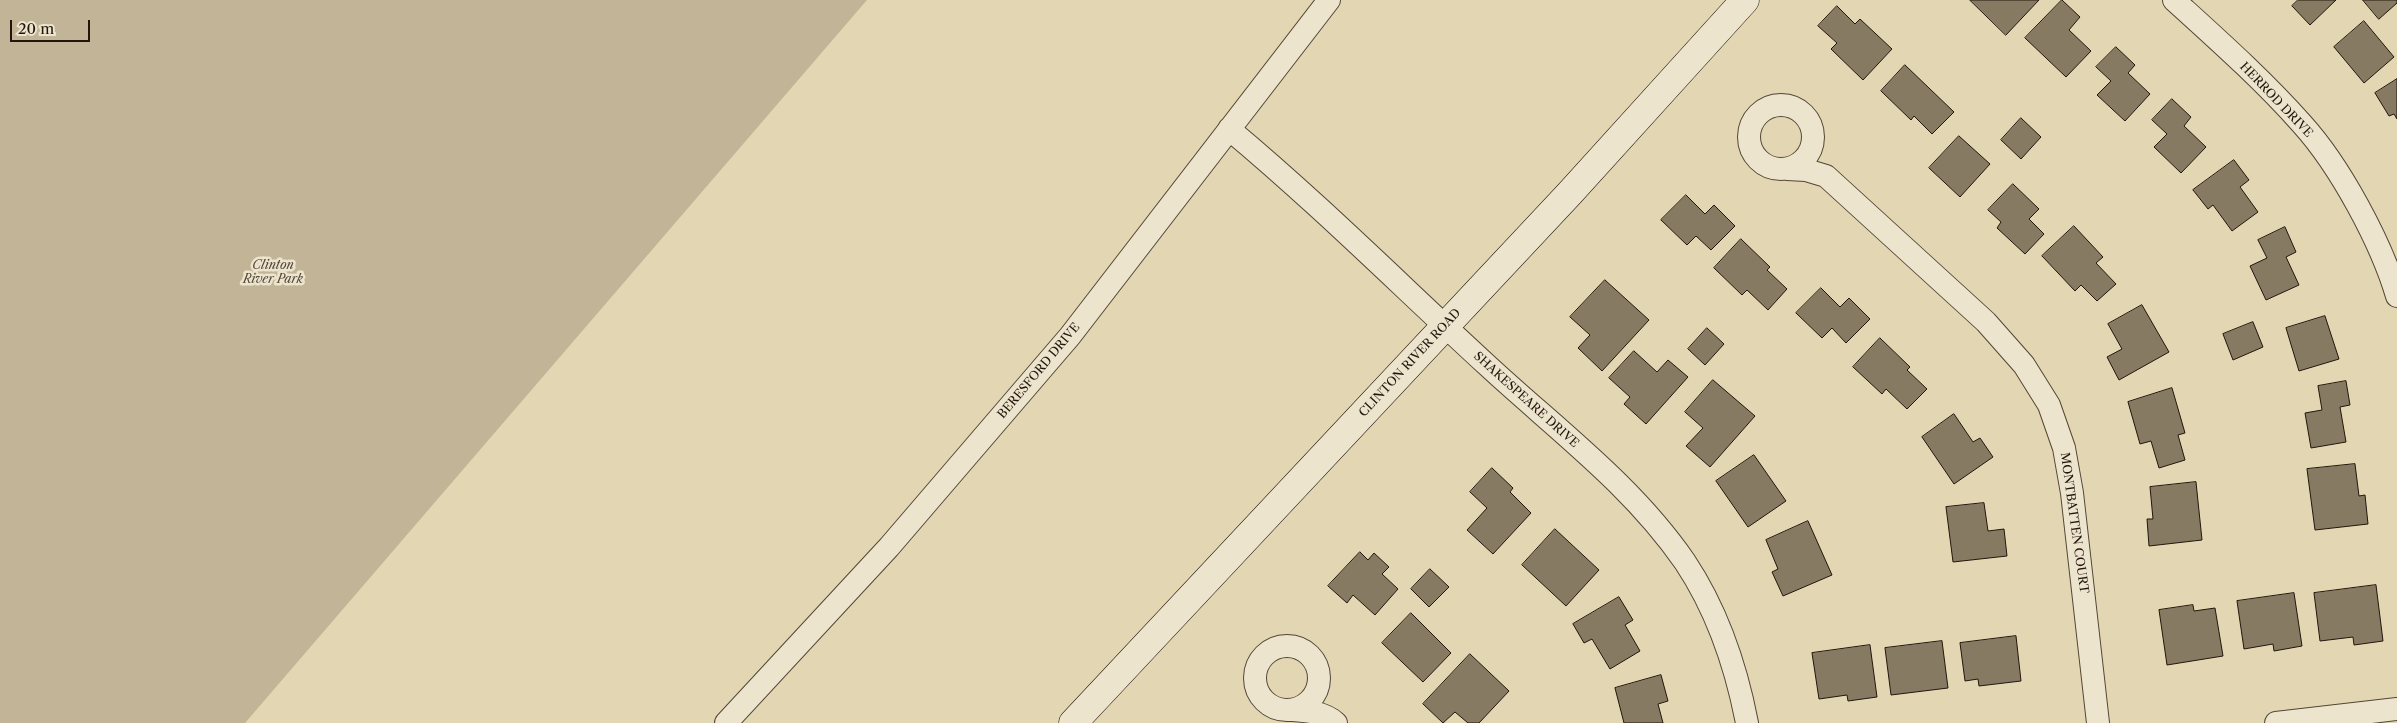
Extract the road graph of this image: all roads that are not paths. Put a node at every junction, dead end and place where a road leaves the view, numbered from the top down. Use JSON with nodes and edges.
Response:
{"nodes":[{"id":1,"x":1329,"y":0,"type":"edge"},
{"id":2,"x":1745,"y":0,"type":"edge"},
{"id":3,"x":2174,"y":0,"type":"edge"},
{"id":4,"x":1229,"y":129,"type":"junction"},
{"id":5,"x":1814,"y":138,"type":"junction"},
{"id":6,"x":1787,"y":169,"type":"junction"},
{"id":7,"x":1826,"y":176,"type":"junction"},
{"id":8,"x":2397,"y":296,"type":"edge"},
{"id":9,"x":1444,"y":326,"type":"junction"},
{"id":10,"x":1320,"y":680,"type":"junction"},
{"id":11,"x":2397,"y":709,"type":"edge"},
{"id":12,"x":1292,"y":710,"type":"junction"},
{"id":13,"x":1333,"y":721,"type":"edge"},
{"id":14,"x":726,"y":723,"type":"edge"},
{"id":15,"x":1072,"y":723,"type":"edge"},
{"id":16,"x":1746,"y":723,"type":"edge"},
{"id":17,"x":2098,"y":723,"type":"edge"},
{"id":18,"x":2276,"y":723,"type":"edge"}],
"edges":[{"from":1,"to":4,"type":"street","name":"BERESFORD DRIVE"},
{"from":2,"to":9,"type":"street","name":"CLINTON RIVER ROAD"},
{"from":3,"to":8,"type":"street","name":"HERROD DRIVE"},
{"from":4,"to":9,"type":"street","name":"SHAKESPEARE DRIVE"},
{"from":4,"to":14,"type":"street","name":"BERESFORD DRIVE"},
{"from":5,"to":6,"type":"street"},
{"from":5,"to":6,"type":"street","name":"MONTBATTEN COURT"},
{"from":5,"to":7,"type":"street","name":"MONTBATTEN COURT"},
{"from":6,"to":7,"type":"street","name":"MONTBATTEN COURT"},
{"from":7,"to":17,"type":"street","name":"MONTBATTEN COURT"},
{"from":9,"to":15,"type":"street","name":"CLINTON RIVER ROAD"},
{"from":9,"to":16,"type":"street","name":"SHAKESPEARE DRIVE"},
{"from":10,"to":12,"type":"street"},
{"from":10,"to":12,"type":"street"},
{"from":10,"to":13,"type":"street"},
{"from":11,"to":18,"type":"street"},
{"from":12,"to":13,"type":"street"}]}
